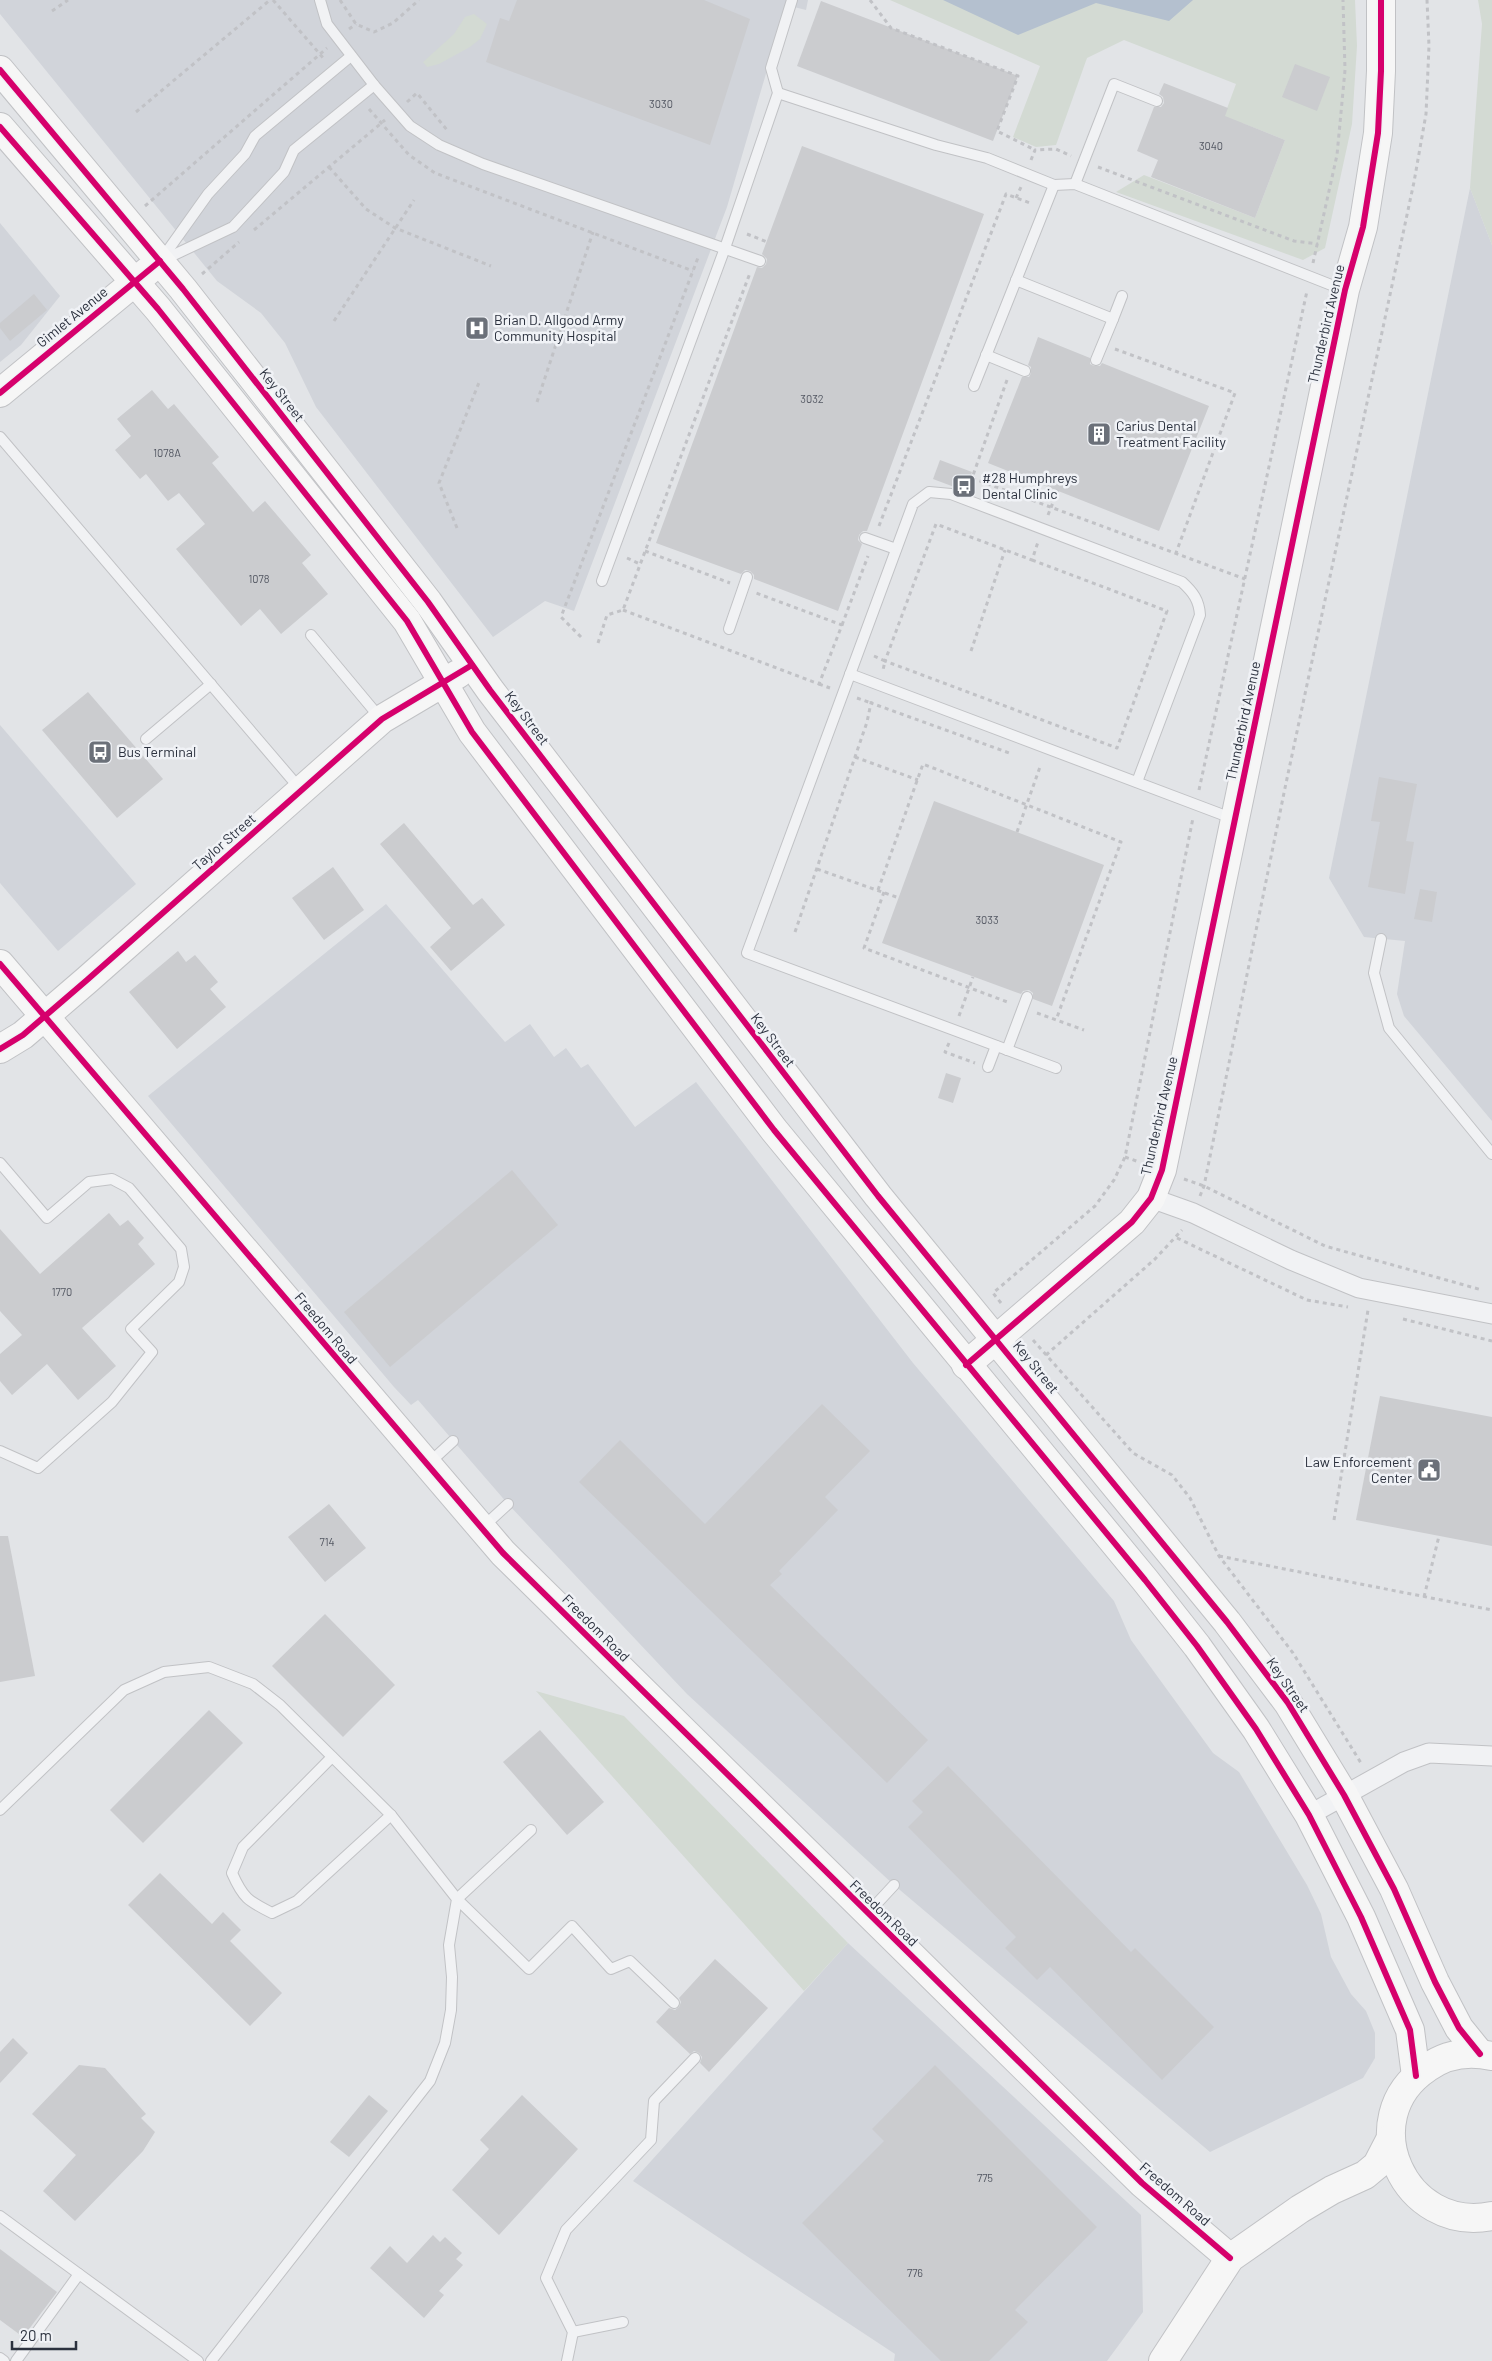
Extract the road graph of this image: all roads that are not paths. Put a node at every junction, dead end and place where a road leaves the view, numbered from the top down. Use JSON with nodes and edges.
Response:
{"nodes":[{"id":1,"x":320,"y":0,"type":"edge"},
{"id":2,"x":792,"y":0,"type":"edge"},
{"id":3,"x":1381,"y":0,"type":"edge"},
{"id":4,"x":351,"y":56,"type":"junction"},
{"id":5,"x":0,"y":70,"type":"edge"},
{"id":6,"x":374,"y":85,"type":"junction"},
{"id":7,"x":778,"y":93,"type":"junction"},
{"id":8,"x":1157,"y":101,"type":"dead end"},
{"id":9,"x":0,"y":127,"type":"edge"},
{"id":10,"x":1075,"y":184,"type":"junction"},
{"id":11,"x":1054,"y":185,"type":"junction"},
{"id":12,"x":724,"y":248,"type":"junction"},
{"id":13,"x":757,"y":260,"type":"road end"},
{"id":14,"x":160,"y":261,"type":"junction"},
{"id":15,"x":1016,"y":280,"type":"junction"},
{"id":16,"x":134,"y":282,"type":"junction"},
{"id":17,"x":1345,"y":290,"type":"junction"},
{"id":18,"x":1122,"y":296,"type":"dead end"},
{"id":19,"x":1113,"y":319,"type":"junction"},
{"id":20,"x":986,"y":355,"type":"junction"},
{"id":21,"x":1096,"y":360,"type":"dead end"},
{"id":22,"x":1025,"y":371,"type":"dead end"},
{"id":23,"x":974,"y":386,"type":"dead end"},
{"id":24,"x":0,"y":393,"type":"edge"},
{"id":25,"x":0,"y":437,"type":"edge"},
{"id":26,"x":869,"y":540,"type":"road end"},
{"id":27,"x":896,"y":550,"type":"junction"},
{"id":28,"x":747,"y":577,"type":"dead end"},
{"id":29,"x":602,"y":581,"type":"dead end"},
{"id":30,"x":729,"y":629,"type":"dead end"},
{"id":31,"x":311,"y":635,"type":"dead end"},
{"id":32,"x":472,"y":665,"type":"junction"},
{"id":33,"x":850,"y":674,"type":"junction"},
{"id":34,"x":443,"y":683,"type":"junction"},
{"id":35,"x":210,"y":684,"type":"junction"},
{"id":36,"x":382,"y":720,"type":"junction"},
{"id":37,"x":146,"y":739,"type":"dead end"},
{"id":38,"x":1137,"y":782,"type":"junction"},
{"id":39,"x":301,"y":790,"type":"junction"},
{"id":40,"x":1234,"y":819,"type":"junction"},
{"id":41,"x":1381,"y":939,"type":"dead end"},
{"id":42,"x":0,"y":964,"type":"edge"},
{"id":43,"x":1026,"y":997,"type":"dead end"},
{"id":44,"x":44,"y":1016,"type":"junction"},
{"id":45,"x":996,"y":1046,"type":"junction"},
{"id":46,"x":0,"y":1049,"type":"edge"},
{"id":47,"x":1007,"y":1050,"type":"junction"},
{"id":48,"x":988,"y":1067,"type":"road end"},
{"id":49,"x":1056,"y":1068,"type":"dead end"},
{"id":50,"x":1492,"y":1154,"type":"edge"},
{"id":51,"x":0,"y":1164,"type":"edge"},
{"id":52,"x":1151,"y":1198,"type":"junction"},
{"id":53,"x":1492,"y":1314,"type":"edge"},
{"id":54,"x":997,"y":1339,"type":"junction"},
{"id":55,"x":966,"y":1365,"type":"junction"},
{"id":56,"x":453,"y":1441,"type":"dead end"},
{"id":57,"x":0,"y":1451,"type":"edge"},
{"id":58,"x":426,"y":1465,"type":"junction"},
{"id":59,"x":508,"y":1504,"type":"dead end"},
{"id":60,"x":481,"y":1529,"type":"junction"},
{"id":61,"x":332,"y":1756,"type":"junction"},
{"id":62,"x":1492,"y":1756,"type":"edge"},
{"id":63,"x":1344,"y":1794,"type":"junction"},
{"id":64,"x":0,"y":1810,"type":"edge"},
{"id":65,"x":391,"y":1815,"type":"junction"},
{"id":66,"x":1308,"y":1815,"type":"junction"},
{"id":67,"x":530,"y":1830,"type":"dead end"},
{"id":68,"x":894,"y":1885,"type":"dead end"},
{"id":69,"x":457,"y":1900,"type":"junction"},
{"id":70,"x":868,"y":1914,"type":"junction"},
{"id":71,"x":674,"y":2003,"type":"dead end"},
{"id":72,"x":1486,"y":2055,"type":"edge"},
{"id":73,"x":695,"y":2058,"type":"dead end"},
{"id":74,"x":1416,"y":2076,"type":"junction"},
{"id":75,"x":1391,"y":2138,"type":"junction"},
{"id":76,"x":1365,"y":2175,"type":"junction"},
{"id":77,"x":1407,"y":2184,"type":"junction"},
{"id":78,"x":0,"y":2216,"type":"edge"},
{"id":79,"x":1490,"y":2217,"type":"edge"},
{"id":80,"x":1230,"y":2258,"type":"junction"},
{"id":81,"x":79,"y":2274,"type":"junction"},
{"id":82,"x":623,"y":2322,"type":"dead end"},
{"id":83,"x":573,"y":2332,"type":"junction"},
{"id":84,"x":0,"y":2358,"type":"edge"},
{"id":85,"x":4,"y":2361,"type":"edge"},
{"id":86,"x":16,"y":2361,"type":"edge"},
{"id":87,"x":198,"y":2361,"type":"edge"},
{"id":88,"x":211,"y":2361,"type":"edge"},
{"id":89,"x":567,"y":2361,"type":"edge"},
{"id":90,"x":1163,"y":2361,"type":"edge"}],
"edges":[{"from":1,"to":4,"type":"lane"},
{"from":2,"to":7,"type":"lane"},
{"from":3,"to":17,"type":"main road","name":"Thunderbird Avenue"},
{"from":4,"to":6,"type":"lane"},
{"from":4,"to":14,"type":"lane"},
{"from":5,"to":14,"type":"main road","name":"Key Street"},
{"from":6,"to":12,"type":"lane"},
{"from":6,"to":14,"type":"lane"},
{"from":7,"to":11,"type":"lane"},
{"from":7,"to":12,"type":"lane"},
{"from":8,"to":10,"type":"lane"},
{"from":9,"to":16,"type":"main road"},
{"from":10,"to":11,"type":"lane"},
{"from":10,"to":17,"type":"lane"},
{"from":11,"to":15,"type":"lane"},
{"from":12,"to":13,"type":"lane"},
{"from":12,"to":29,"type":"lane"},
{"from":14,"to":16,"type":"main road","name":"Gimlet Avenue"},
{"from":14,"to":32,"type":"main road","name":"Key Street"},
{"from":15,"to":19,"type":"lane"},
{"from":15,"to":20,"type":"lane"},
{"from":16,"to":24,"type":"main road","name":"Gimlet Avenue"},
{"from":16,"to":34,"type":"main road"},
{"from":17,"to":40,"type":"main road","name":"Thunderbird Avenue"},
{"from":18,"to":19,"type":"lane"},
{"from":19,"to":21,"type":"lane"},
{"from":20,"to":22,"type":"lane"},
{"from":20,"to":23,"type":"lane"},
{"from":25,"to":35,"type":"lane"},
{"from":26,"to":27,"type":"lane"},
{"from":27,"to":33,"type":"lane"},
{"from":27,"to":38,"type":"lane"},
{"from":28,"to":30,"type":"lane"},
{"from":31,"to":36,"type":"lane"},
{"from":32,"to":34,"type":"main road","name":"Taylor Street"},
{"from":32,"to":54,"type":"main road","name":"Key Street"},
{"from":33,"to":38,"type":"lane"},
{"from":33,"to":45,"type":"lane"},
{"from":34,"to":36,"type":"main road","name":"Taylor Street"},
{"from":34,"to":55,"type":"main road"},
{"from":35,"to":37,"type":"lane"},
{"from":35,"to":39,"type":"lane"},
{"from":36,"to":39,"type":"main road","name":"Taylor Street"},
{"from":38,"to":40,"type":"lane"},
{"from":39,"to":44,"type":"main road","name":"Taylor Street"},
{"from":40,"to":52,"type":"main road","name":"Thunderbird Avenue"},
{"from":41,"to":50,"type":"lane"},
{"from":42,"to":44,"type":"main road","name":"Freedom Road"},
{"from":43,"to":47,"type":"lane"},
{"from":44,"to":46,"type":"main road","name":"Taylor Street"},
{"from":44,"to":58,"type":"main road","name":"Freedom Road"},
{"from":45,"to":47,"type":"lane"},
{"from":45,"to":48,"type":"lane"},
{"from":47,"to":49,"type":"lane"},
{"from":51,"to":57,"type":"lane"},
{"from":52,"to":53,"type":"street"},
{"from":52,"to":54,"type":"main road","name":"Thunderbird Avenue"},
{"from":54,"to":55,"type":"main road","name":"Thunderbird Avenue"},
{"from":54,"to":63,"type":"main road","name":"Key Street"},
{"from":55,"to":66,"type":"main road"},
{"from":56,"to":58,"type":"lane"},
{"from":58,"to":60,"type":"main road","name":"Freedom Road"},
{"from":59,"to":60,"type":"lane"},
{"from":60,"to":70,"type":"main road","name":"Freedom Road"},
{"from":61,"to":64,"type":"lane"},
{"from":61,"to":65,"type":"lane"},
{"from":61,"to":65,"type":"lane"},
{"from":62,"to":63,"type":"street"},
{"from":63,"to":66,"type":"street"},
{"from":63,"to":72,"type":"main road","name":"Key Street"},
{"from":65,"to":69,"type":"lane"},
{"from":66,"to":74,"type":"main road"},
{"from":67,"to":69,"type":"lane"},
{"from":68,"to":70,"type":"lane"},
{"from":69,"to":71,"type":"lane"},
{"from":69,"to":88,"type":"lane"},
{"from":70,"to":80,"type":"main road","name":"Freedom Road"},
{"from":72,"to":74,"type":"main road"},
{"from":73,"to":83,"type":"lane"},
{"from":74,"to":75,"type":"main road"},
{"from":75,"to":76,"type":"main road"},
{"from":75,"to":77,"type":"main road"},
{"from":76,"to":77,"type":"main road"},
{"from":76,"to":80,"type":"main road"},
{"from":77,"to":79,"type":"main road"},
{"from":78,"to":81,"type":"lane"},
{"from":80,"to":90,"type":"main road"},
{"from":81,"to":86,"type":"lane"},
{"from":81,"to":87,"type":"lane"},
{"from":82,"to":83,"type":"lane"},
{"from":83,"to":89,"type":"lane"},
{"from":84,"to":85,"type":"lane"}]}
